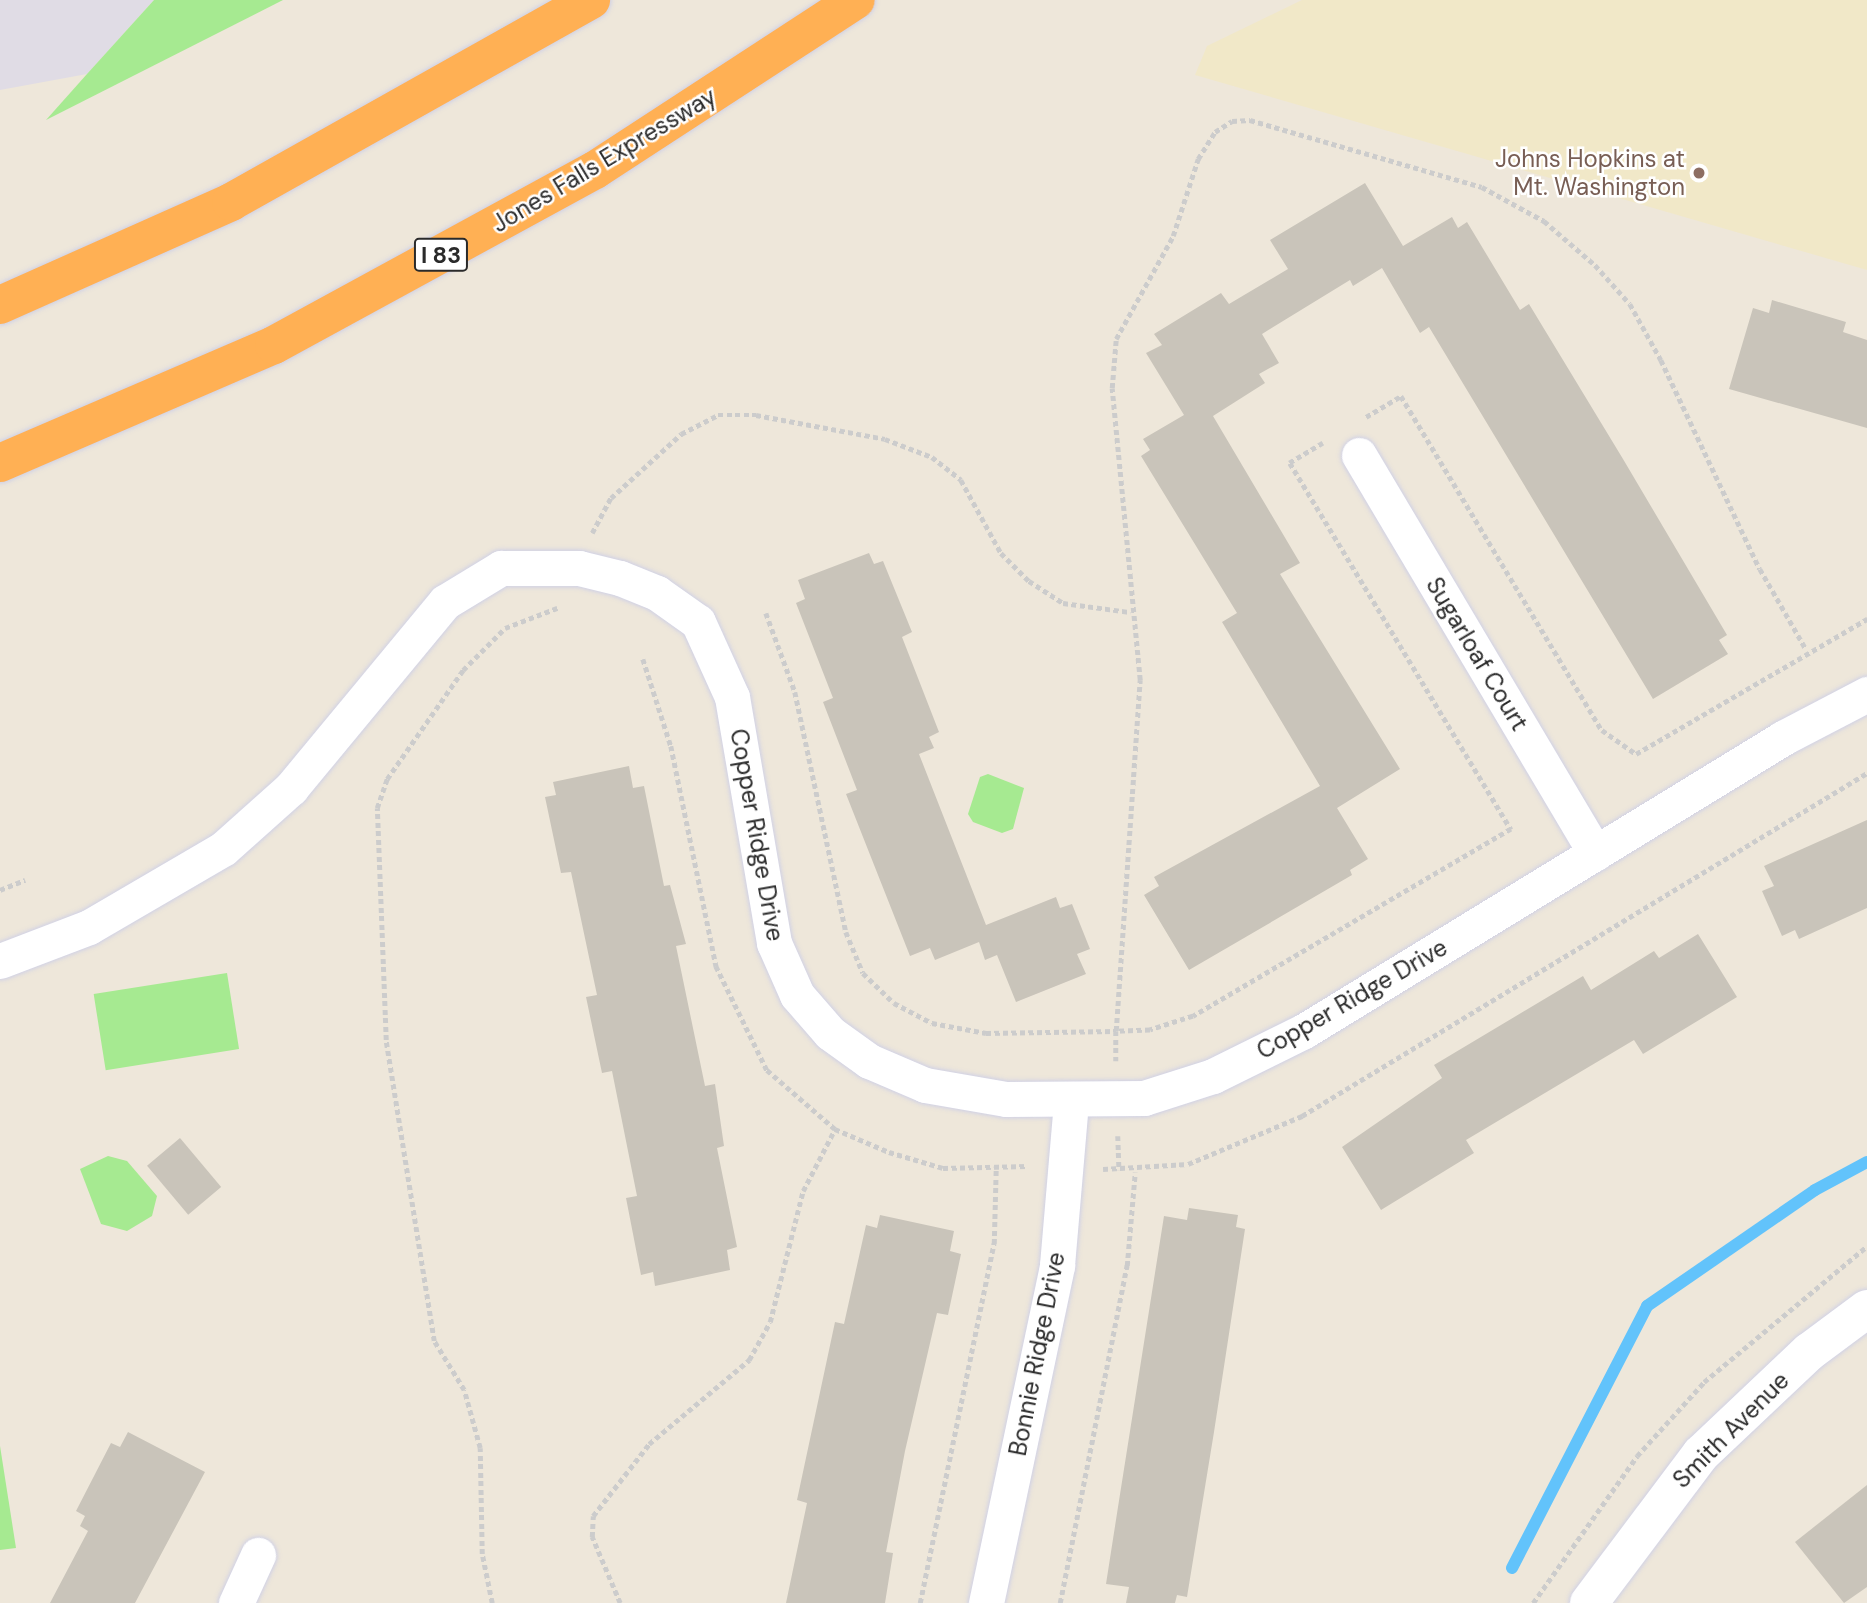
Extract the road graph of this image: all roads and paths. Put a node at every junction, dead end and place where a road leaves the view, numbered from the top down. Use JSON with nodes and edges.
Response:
{"nodes":[{"id":1,"x":591,"y":0,"type":"edge"},
{"id":2,"x":856,"y":0,"type":"edge"},
{"id":3,"x":0,"y":305,"type":"edge"},
{"id":4,"x":1359,"y":455,"type":"dead end"},
{"id":5,"x":0,"y":463,"type":"edge"},
{"id":6,"x":579,"y":568,"type":"junction"},
{"id":7,"x":1130,"y":612,"type":"dead end"},
{"id":8,"x":766,"y":613,"type":"dead end"},
{"id":9,"x":1867,"y":619,"type":"edge"},
{"id":10,"x":1806,"y":649,"type":"dead end"},
{"id":11,"x":643,"y":659,"type":"dead end"},
{"id":12,"x":1867,"y":694,"type":"edge"},
{"id":13,"x":1867,"y":773,"type":"edge"},
{"id":14,"x":1595,"y":853,"type":"junction"},
{"id":15,"x":25,"y":880,"type":"dead end"},
{"id":16,"x":0,"y":890,"type":"edge"},
{"id":17,"x":0,"y":961,"type":"edge"},
{"id":18,"x":1117,"y":1100,"type":"junction"},
{"id":19,"x":1071,"y":1103,"type":"junction"},
{"id":20,"x":835,"y":1129,"type":"junction"},
{"id":21,"x":996,"y":1166,"type":"junction"},
{"id":22,"x":1065,"y":1166,"type":"junction"},
{"id":23,"x":1119,"y":1170,"type":"junction"},
{"id":24,"x":1135,"y":1172,"type":"junction"},
{"id":25,"x":1867,"y":1309,"type":"edge"},
{"id":26,"x":258,"y":1555,"type":"dead end"},
{"id":27,"x":236,"y":1603,"type":"edge"},
{"id":28,"x":492,"y":1603,"type":"edge"},
{"id":29,"x":621,"y":1603,"type":"edge"},
{"id":30,"x":920,"y":1603,"type":"edge"},
{"id":31,"x":986,"y":1603,"type":"edge"},
{"id":32,"x":1060,"y":1603,"type":"edge"},
{"id":33,"x":1589,"y":1603,"type":"edge"}],
"edges":[{"from":1,"to":3,"type":"highway"},
{"from":2,"to":5,"type":"highway","name":"Jones Falls Expressway","number":"I 83"},
{"from":4,"to":14,"type":"street","name":"Sugarloaf Court"},
{"from":6,"to":7,"type":"path"},
{"from":6,"to":17,"type":"street","name":"Copper Ridge Drive"},
{"from":6,"to":19,"type":"street","name":"Copper Ridge Drive"},
{"from":6,"to":28,"type":"path"},
{"from":8,"to":18,"type":"path"},
{"from":9,"to":10,"type":"path"},
{"from":11,"to":20,"type":"path"},
{"from":12,"to":14,"type":"street","name":"Copper Ridge Drive"},
{"from":13,"to":24,"type":"path"},
{"from":14,"to":18,"type":"street","name":"Copper Ridge Drive"},
{"from":15,"to":16,"type":"path"},
{"from":18,"to":19,"type":"street","name":"Copper Ridge Drive"},
{"from":18,"to":23,"type":"path"},
{"from":19,"to":22,"type":"street","name":"Bonnie Ridge Drive"},
{"from":20,"to":21,"type":"path"},
{"from":20,"to":29,"type":"path"},
{"from":21,"to":22,"type":"path"},
{"from":21,"to":30,"type":"path"},
{"from":22,"to":23,"type":"path"},
{"from":22,"to":31,"type":"street","name":"Bonnie Ridge Drive"},
{"from":23,"to":24,"type":"path"},
{"from":24,"to":32,"type":"path"},
{"from":25,"to":33,"type":"main road","name":"Smith Avenue"},
{"from":26,"to":27,"type":"street"}]}
